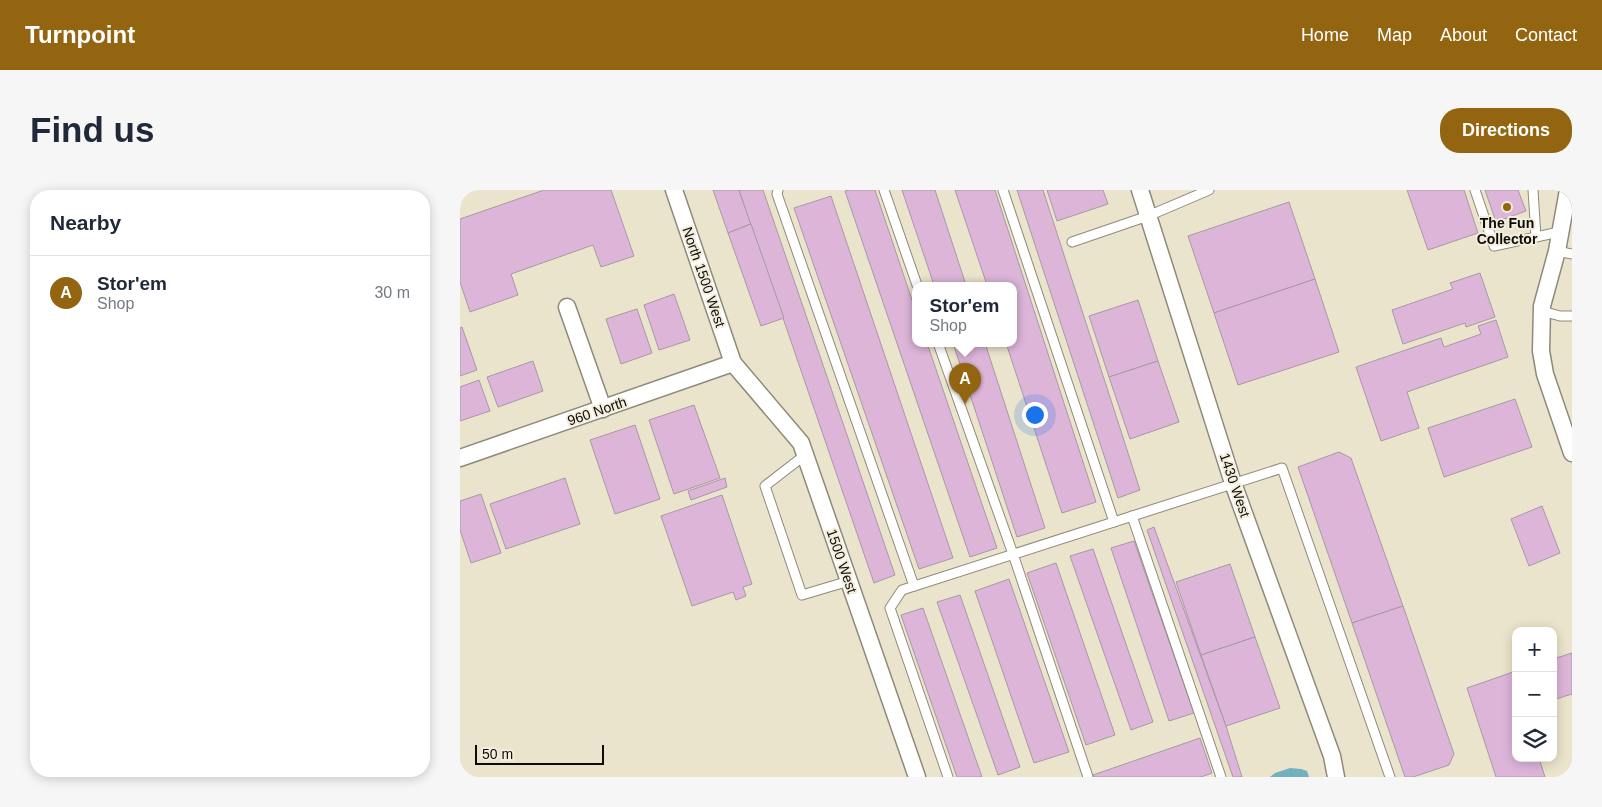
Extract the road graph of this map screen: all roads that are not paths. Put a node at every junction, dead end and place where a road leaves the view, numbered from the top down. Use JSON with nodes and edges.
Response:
{"nodes":[{"id":1,"x":674,"y":190,"type":"edge"},
{"id":2,"x":778,"y":190,"type":"edge"},
{"id":3,"x":884,"y":190,"type":"edge"},
{"id":4,"x":1003,"y":190,"type":"edge"},
{"id":5,"x":1140,"y":190,"type":"edge"},
{"id":6,"x":1210,"y":190,"type":"edge"},
{"id":7,"x":1475,"y":190,"type":"edge"},
{"id":8,"x":1532,"y":190,"type":"edge"},
{"id":9,"x":1568,"y":190,"type":"edge"},
{"id":10,"x":1148,"y":216,"type":"junction"},
{"id":11,"x":1559,"y":232,"type":"junction"},
{"id":12,"x":1536,"y":237,"type":"junction"},
{"id":13,"x":1072,"y":242,"type":"dead end"},
{"id":14,"x":1564,"y":253,"type":"edge"},
{"id":15,"x":917,"y":282,"type":"edge"},
{"id":16,"x":567,"y":307,"type":"dead end"},
{"id":17,"x":1542,"y":311,"type":"junction"},
{"id":18,"x":1572,"y":316,"type":"edge"},
{"id":19,"x":939,"y":347,"type":"edge"},
{"id":20,"x":733,"y":364,"type":"junction"},
{"id":21,"x":603,"y":409,"type":"junction"},
{"id":22,"x":1572,"y":453,"type":"edge"},
{"id":23,"x":805,"y":454,"type":"junction"},
{"id":24,"x":460,"y":458,"type":"edge"},
{"id":25,"x":1234,"y":483,"type":"junction"},
{"id":26,"x":1132,"y":516,"type":"junction"},
{"id":27,"x":1114,"y":522,"type":"junction"},
{"id":28,"x":1013,"y":554,"type":"junction"},
{"id":29,"x":849,"y":580,"type":"junction"},
{"id":30,"x":914,"y":586,"type":"junction"},
{"id":31,"x":917,"y":777,"type":"edge"},
{"id":32,"x":948,"y":777,"type":"edge"},
{"id":33,"x":1088,"y":777,"type":"edge"},
{"id":34,"x":1221,"y":777,"type":"edge"},
{"id":35,"x":1336,"y":777,"type":"edge"},
{"id":36,"x":1390,"y":777,"type":"edge"}],
"edges":[{"from":1,"to":20,"type":"street","name":"North 1500 West"},
{"from":2,"to":30,"type":"lane"},
{"from":3,"to":15,"type":"lane"},
{"from":4,"to":27,"type":"lane"},
{"from":5,"to":10,"type":"street","name":"1430 West"},
{"from":6,"to":10,"type":"lane"},
{"from":7,"to":12,"type":"lane"},
{"from":8,"to":12,"type":"lane"},
{"from":9,"to":11,"type":"street"},
{"from":10,"to":13,"type":"lane"},
{"from":10,"to":25,"type":"street","name":"1430 West"},
{"from":11,"to":12,"type":"lane"},
{"from":11,"to":14,"type":"street"},
{"from":14,"to":17,"type":"street"},
{"from":16,"to":21,"type":"street"},
{"from":17,"to":18,"type":"lane"},
{"from":17,"to":22,"type":"street"},
{"from":19,"to":28,"type":"lane"},
{"from":20,"to":21,"type":"street","name":"960 North"},
{"from":20,"to":23,"type":"street","name":"1500 West"},
{"from":21,"to":24,"type":"street","name":"960 North"},
{"from":23,"to":29,"type":"street","name":"1500 West"},
{"from":23,"to":29,"type":"lane"},
{"from":25,"to":26,"type":"lane"},
{"from":25,"to":35,"type":"street","name":"1430 West"},
{"from":25,"to":36,"type":"lane"},
{"from":26,"to":27,"type":"lane"},
{"from":26,"to":34,"type":"lane"},
{"from":27,"to":28,"type":"lane"},
{"from":28,"to":30,"type":"lane"},
{"from":28,"to":33,"type":"lane"},
{"from":29,"to":31,"type":"street","name":"1500 West"},
{"from":30,"to":32,"type":"lane"}]}
